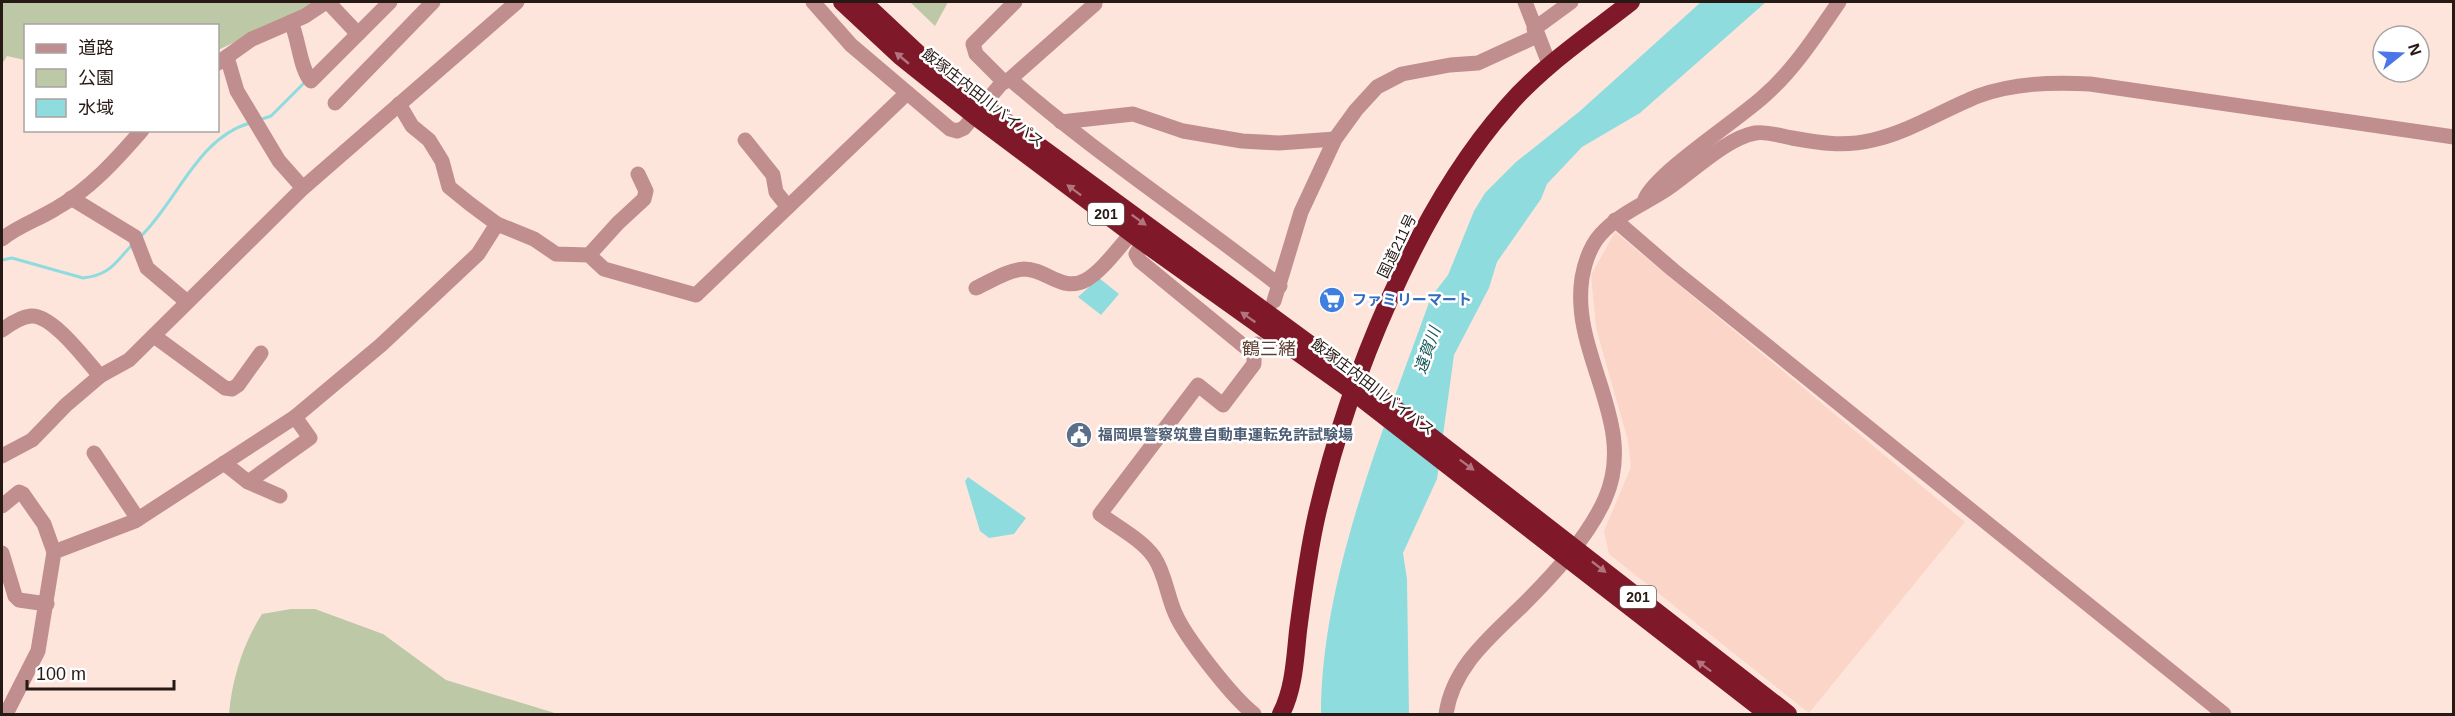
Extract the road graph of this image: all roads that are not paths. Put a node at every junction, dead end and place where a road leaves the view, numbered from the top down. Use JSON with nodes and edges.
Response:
{"nodes":[{"id":1,"x":327,"y":2,"type":"edge"},
{"id":2,"x":390,"y":2,"type":"edge"},
{"id":3,"x":433,"y":2,"type":"edge"},
{"id":4,"x":517,"y":2,"type":"edge"},
{"id":5,"x":813,"y":2,"type":"edge"},
{"id":6,"x":842,"y":2,"type":"edge"},
{"id":7,"x":863,"y":2,"type":"edge"},
{"id":8,"x":1015,"y":2,"type":"edge"},
{"id":9,"x":1093,"y":2,"type":"edge"},
{"id":10,"x":1525,"y":2,"type":"edge"},
{"id":11,"x":1571,"y":2,"type":"edge"},
{"id":12,"x":1631,"y":2,"type":"edge"},
{"id":13,"x":1839,"y":2,"type":"edge"},
{"id":14,"x":291,"y":22,"type":"junction"},
{"id":15,"x":356,"y":31,"type":"junction"},
{"id":16,"x":1536,"y":32,"type":"junction"},
{"id":17,"x":222,"y":60,"type":"edge"},
{"id":18,"x":1550,"y":66,"type":"junction"},
{"id":19,"x":1007,"y":80,"type":"junction"},
{"id":20,"x":907,"y":93,"type":"junction"},
{"id":21,"x":335,"y":103,"type":"dead end"},
{"id":22,"x":399,"y":105,"type":"junction"},
{"id":23,"x":979,"y":110,"type":"junction"},
{"id":24,"x":1061,"y":122,"type":"junction"},
{"id":25,"x":140,"y":132,"type":"edge"},
{"id":26,"x":2454,"y":137,"type":"edge"},
{"id":27,"x":1335,"y":139,"type":"junction"},
{"id":28,"x":746,"y":140,"type":"dead end"},
{"id":29,"x":638,"y":174,"type":"dead end"},
{"id":30,"x":303,"y":188,"type":"junction"},
{"id":31,"x":71,"y":198,"type":"junction"},
{"id":32,"x":1643,"y":203,"type":"junction"},
{"id":33,"x":788,"y":207,"type":"junction"},
{"id":34,"x":1615,"y":220,"type":"junction"},
{"id":35,"x":497,"y":224,"type":"junction"},
{"id":36,"x":1137,"y":238,"type":"junction"},
{"id":37,"x":2,"y":239,"type":"edge"},
{"id":38,"x":590,"y":255,"type":"junction"},
{"id":39,"x":1280,"y":286,"type":"junction"},
{"id":40,"x":976,"y":288,"type":"dead end"},
{"id":41,"x":186,"y":301,"type":"junction"},
{"id":42,"x":1274,"y":301,"type":"dead end"},
{"id":43,"x":2,"y":330,"type":"edge"},
{"id":44,"x":154,"y":336,"type":"junction"},
{"id":45,"x":261,"y":353,"type":"dead end"},
{"id":46,"x":100,"y":375,"type":"junction"},
{"id":47,"x":1355,"y":385,"type":"junction"},
{"id":48,"x":296,"y":417,"type":"junction"},
{"id":49,"x":94,"y":453,"type":"dead end"},
{"id":50,"x":2,"y":456,"type":"edge"},
{"id":51,"x":224,"y":463,"type":"junction"},
{"id":52,"x":248,"y":482,"type":"junction"},
{"id":53,"x":280,"y":496,"type":"dead end"},
{"id":54,"x":2,"y":506,"type":"edge"},
{"id":55,"x":138,"y":519,"type":"junction"},
{"id":56,"x":54,"y":552,"type":"junction"},
{"id":57,"x":1569,"y":552,"type":"junction"},
{"id":58,"x":2,"y":553,"type":"edge"},
{"id":59,"x":47,"y":604,"type":"junction"},
{"id":60,"x":4,"y":714,"type":"edge"},
{"id":61,"x":1254,"y":714,"type":"edge"},
{"id":62,"x":1281,"y":714,"type":"edge"},
{"id":63,"x":1446,"y":714,"type":"edge"},
{"id":64,"x":1768,"y":714,"type":"edge"},
{"id":65,"x":1788,"y":714,"type":"edge"},
{"id":66,"x":2224,"y":714,"type":"edge"}],
"edges":[{"from":1,"to":14,"type":"street"},
{"from":1,"to":15,"type":"street"},
{"from":2,"to":15,"type":"street"},
{"from":3,"to":21,"type":"street"},
{"from":4,"to":22,"type":"street"},
{"from":5,"to":20,"type":"street"},
{"from":23,"to":6,"type":"highway","name":"飯塚庄内田川バイパス","number":"201","one_way":true},
{"from":7,"to":23,"type":"highway","name":"飯塚庄内田川バイパス","number":"201"},
{"from":8,"to":19,"type":"street"},
{"from":9,"to":19,"type":"street"},
{"from":10,"to":16,"type":"street"},
{"from":11,"to":16,"type":"street"},
{"from":12,"to":18,"type":"highway","name":"国道211号"},
{"from":13,"to":32,"type":"street"},
{"from":14,"to":15,"type":"street"},
{"from":14,"to":17,"type":"street"},
{"from":16,"to":18,"type":"street"},
{"from":16,"to":27,"type":"street"},
{"from":17,"to":30,"type":"street"},
{"from":18,"to":47,"type":"highway","name":"国道211号"},
{"from":19,"to":23,"type":"street"},
{"from":19,"to":24,"type":"street"},
{"from":20,"to":23,"type":"street"},
{"from":20,"to":33,"type":"street"},
{"from":22,"to":30,"type":"street"},
{"from":22,"to":35,"type":"street"},
{"from":36,"to":23,"type":"highway","name":"飯塚庄内田川バイパス","number":"201","one_way":true},
{"from":23,"to":47,"type":"highway","name":"飯塚庄内田川バイパス","number":"201","one_way":true},
{"from":24,"to":27,"type":"street"},
{"from":24,"to":39,"type":"street"},
{"from":25,"to":31,"type":"street"},
{"from":26,"to":32,"type":"street"},
{"from":27,"to":39,"type":"street"},
{"from":28,"to":33,"type":"street"},
{"from":29,"to":38,"type":"street"},
{"from":30,"to":41,"type":"street"},
{"from":31,"to":37,"type":"street"},
{"from":31,"to":41,"type":"street"},
{"from":32,"to":34,"type":"street"},
{"from":33,"to":38,"type":"street"},
{"from":34,"to":57,"type":"street"},
{"from":34,"to":66,"type":"street"},
{"from":35,"to":38,"type":"street"},
{"from":35,"to":48,"type":"street"},
{"from":36,"to":40,"type":"street"},
{"from":47,"to":36,"type":"highway","name":"飯塚庄内田川バイパス","number":"201","one_way":true},
{"from":36,"to":61,"type":"street"},
{"from":39,"to":42,"type":"street"},
{"from":41,"to":44,"type":"street"},
{"from":43,"to":46,"type":"street"},
{"from":44,"to":45,"type":"street"},
{"from":44,"to":46,"type":"street"},
{"from":46,"to":50,"type":"street"},
{"from":47,"to":57,"type":"highway","name":"飯塚庄内田川バイパス","number":"201"},
{"from":47,"to":62,"type":"highway","name":"国道211号"},
{"from":48,"to":51,"type":"street"},
{"from":48,"to":52,"type":"street"},
{"from":49,"to":55,"type":"street"},
{"from":51,"to":52,"type":"street"},
{"from":51,"to":55,"type":"street"},
{"from":52,"to":53,"type":"street"},
{"from":54,"to":56,"type":"street"},
{"from":55,"to":56,"type":"street"},
{"from":56,"to":59,"type":"street"},
{"from":57,"to":63,"type":"street"},
{"from":64,"to":57,"type":"highway","name":"飯塚庄内田川バイパス","number":"201","one_way":true},
{"from":57,"to":65,"type":"highway","name":"飯塚庄内田川バイパス","number":"201","one_way":true},
{"from":58,"to":59,"type":"street"},
{"from":59,"to":60,"type":"street"}]}
